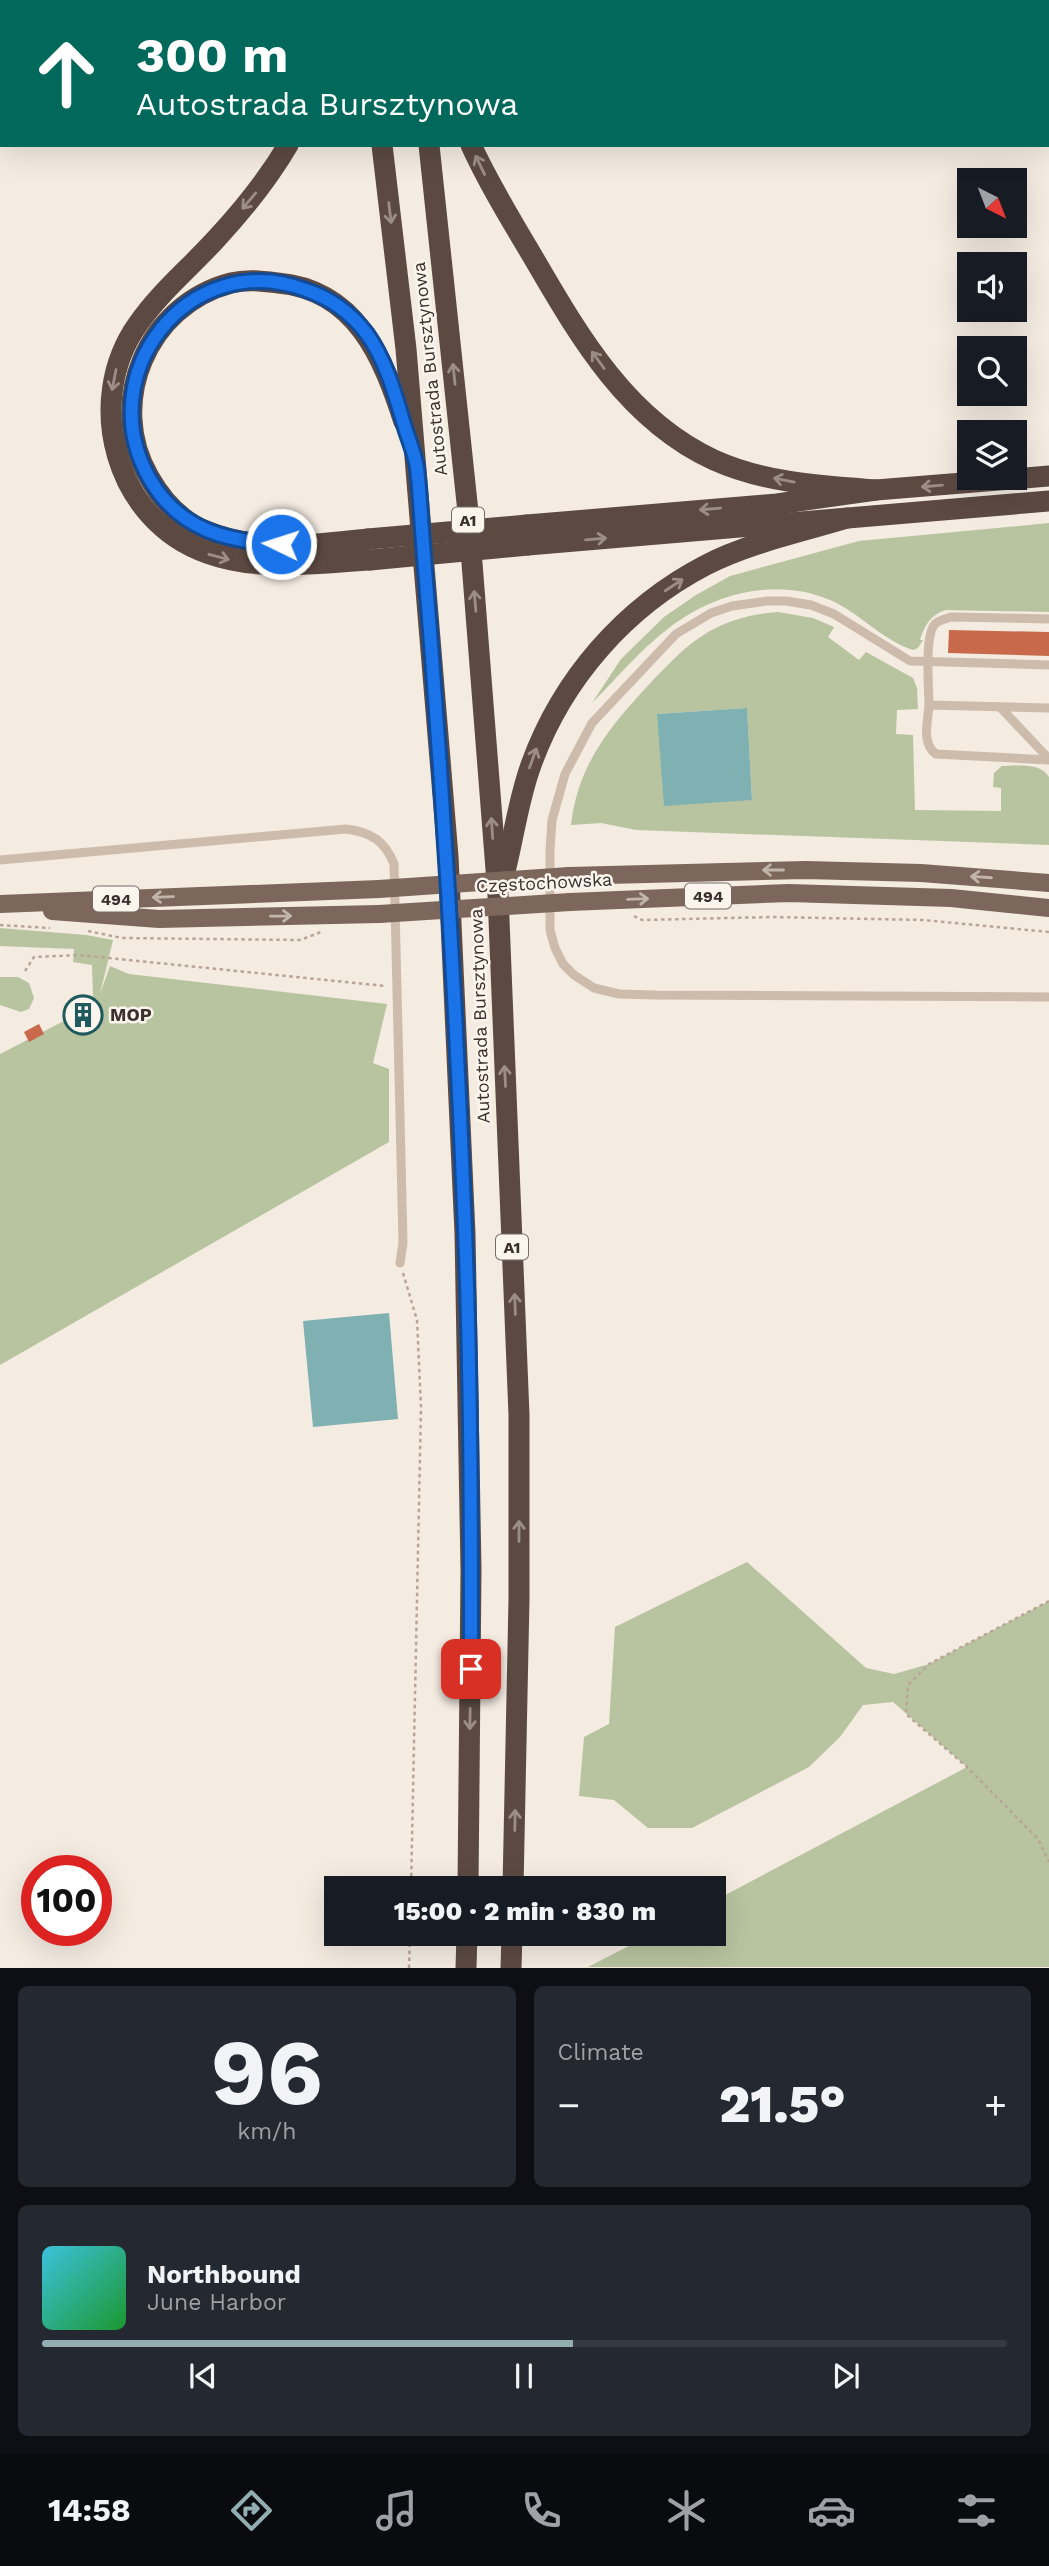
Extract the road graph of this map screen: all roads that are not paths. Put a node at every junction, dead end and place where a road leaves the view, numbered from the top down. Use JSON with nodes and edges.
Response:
{"nodes":[{"id":1,"x":287,"y":147,"type":"edge"},
{"id":2,"x":382,"y":147,"type":"edge"},
{"id":3,"x":429,"y":147,"type":"edge"},
{"id":4,"x":472,"y":147,"type":"edge"},
{"id":5,"x":416,"y":464,"type":"junction"},
{"id":6,"x":1049,"y":476,"type":"edge"},
{"id":7,"x":876,"y":491,"type":"junction"},
{"id":8,"x":1049,"y":501,"type":"edge"},
{"id":9,"x":847,"y":517,"type":"junction"},
{"id":10,"x":528,"y":535,"type":"junction"},
{"id":11,"x":369,"y":550,"type":"junction"},
{"id":12,"x":1049,"y":619,"type":"edge"},
{"id":13,"x":928,"y":662,"type":"junction"},
{"id":14,"x":1049,"y":665,"type":"edge"},
{"id":15,"x":929,"y":705,"type":"junction"},
{"id":16,"x":1000,"y":707,"type":"junction"},
{"id":17,"x":1049,"y":708,"type":"edge"},
{"id":18,"x":1049,"y":759,"type":"edge"},
{"id":19,"x":0,"y":860,"type":"edge"},
{"id":20,"x":1049,"y":883,"type":"edge"},
{"id":21,"x":498,"y":895,"type":"junction"},
{"id":22,"x":0,"y":905,"type":"edge"},
{"id":23,"x":1049,"y":908,"type":"edge"},
{"id":24,"x":1049,"y":997,"type":"edge"},
{"id":25,"x":400,"y":1263,"type":"road end"},
{"id":26,"x":468,"y":1876,"type":"edge"},
{"id":27,"x":513,"y":1876,"type":"edge"},
{"id":28,"x":468,"y":1946,"type":"edge"},
{"id":29,"x":472,"y":1946,"type":"edge"},
{"id":30,"x":506,"y":1946,"type":"edge"},
{"id":31,"x":510,"y":1946,"type":"edge"},
{"id":32,"x":466,"y":1968,"type":"edge"},
{"id":33,"x":477,"y":1968,"type":"edge"},
{"id":34,"x":500,"y":1968,"type":"edge"},
{"id":35,"x":511,"y":1968,"type":"edge"}],
"edges":[{"from":1,"to":11,"type":"highway","one_way":true},
{"from":2,"to":5,"type":"highway","name":"Autostrada Bursztynowa","one_way":true},
{"from":21,"to":3,"type":"highway","name":"Autostrada Bursztynowa","number":"A1","one_way":true},
{"from":7,"to":4,"type":"highway","one_way":true},
{"from":5,"to":11,"type":"highway"},
{"from":5,"to":26,"type":"highway","name":"Autostrada Bursztynowa","one_way":true},
{"from":6,"to":7,"type":"highway","one_way":true},
{"from":7,"to":10,"type":"highway","one_way":true},
{"from":8,"to":9,"type":"highway"},
{"from":10,"to":9,"type":"highway","one_way":true},
{"from":21,"to":9,"type":"highway","one_way":true},
{"from":10,"to":11,"type":"highway","bridge":true},
{"from":12,"to":13,"type":"lane"},
{"from":13,"to":14,"type":"lane"},
{"from":13,"to":15,"type":"lane"},
{"from":13,"to":24,"type":"lane"},
{"from":15,"to":16,"type":"lane"},
{"from":15,"to":18,"type":"lane"},
{"from":16,"to":17,"type":"lane"},
{"from":16,"to":18,"type":"lane"},
{"from":19,"to":25,"type":"lane"},
{"from":20,"to":22,"type":"main road","name":"Częstochowska","number":"494","one_way":true,"bridge":true},
{"from":27,"to":21,"type":"highway","name":"Autostrada Bursztynowa","number":"A1","one_way":true},
{"from":22,"to":23,"type":"main road","name":"Częstochowska","number":"494","one_way":true,"bridge":true},
{"from":28,"to":32,"type":"highway"},
{"from":29,"to":33,"type":"lane"},
{"from":30,"to":34,"type":"lane"},
{"from":31,"to":35,"type":"highway"}]}
